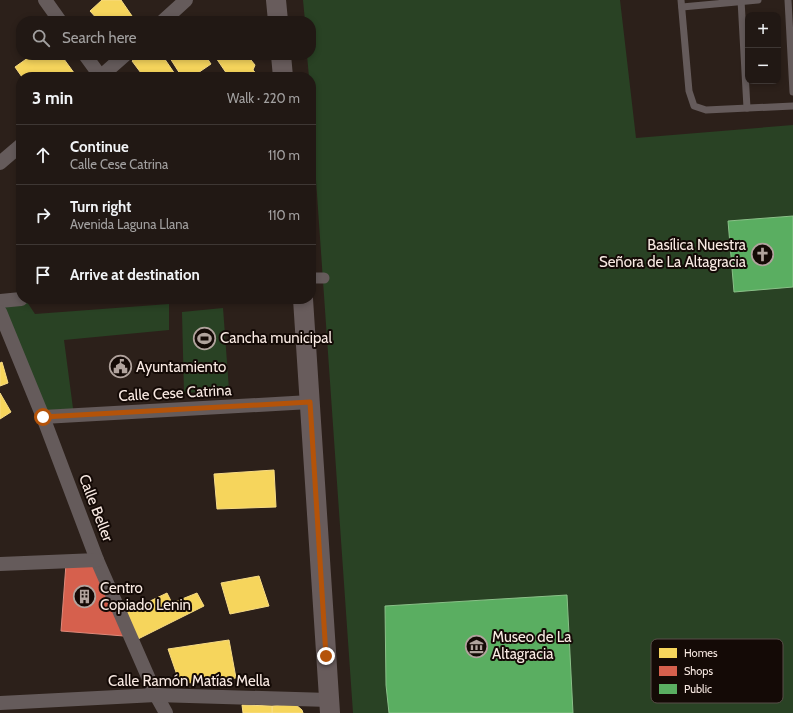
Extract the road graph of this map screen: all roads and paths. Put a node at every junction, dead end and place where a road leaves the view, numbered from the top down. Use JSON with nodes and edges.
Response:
{"nodes":[{"id":1,"x":45,"y":0,"type":"edge"},
{"id":2,"x":186,"y":0,"type":"edge"},
{"id":3,"x":276,"y":0,"type":"edge"},
{"id":4,"x":758,"y":0,"type":"edge"},
{"id":5,"x":788,"y":0,"type":"edge"},
{"id":6,"x":741,"y":1,"type":"edge"},
{"id":7,"x":682,"y":4,"type":"edge"},
{"id":8,"x":56,"y":16,"type":"edge"},
{"id":9,"x":168,"y":16,"type":"edge"},
{"id":10,"x":278,"y":16,"type":"edge"},
{"id":11,"x":88,"y":60,"type":"edge"},
{"id":12,"x":119,"y":60,"type":"edge"},
{"id":13,"x":281,"y":60,"type":"edge"},
{"id":14,"x":97,"y":72,"type":"edge"},
{"id":15,"x":106,"y":72,"type":"edge"},
{"id":16,"x":283,"y":72,"type":"edge"},
{"id":17,"x":793,"y":92,"type":"edge"},
{"id":18,"x":793,"y":106,"type":"edge"},
{"id":19,"x":747,"y":108,"type":"junction"},
{"id":20,"x":16,"y":149,"type":"edge"},
{"id":21,"x":0,"y":163,"type":"edge"},
{"id":22,"x":316,"y":278,"type":"edge"},
{"id":23,"x":324,"y":278,"type":"dead end"},
{"id":24,"x":16,"y":299,"type":"edge"},
{"id":25,"x":0,"y":301,"type":"edge"},
{"id":26,"x":303,"y":304,"type":"edge"},
{"id":27,"x":0,"y":312,"type":"edge"},
{"id":28,"x":310,"y":402,"type":"junction"},
{"id":29,"x":43,"y":417,"type":"junction"},
{"id":30,"x":97,"y":560,"type":"junction"},
{"id":31,"x":0,"y":564,"type":"edge"},
{"id":32,"x":156,"y":695,"type":"junction"},
{"id":33,"x":0,"y":703,"type":"edge"},
{"id":34,"x":330,"y":706,"type":"edge"},
{"id":35,"x":166,"y":713,"type":"edge"}],
"edges":[{"from":1,"to":8,"type":"street"},
{"from":2,"to":9,"type":"street"},
{"from":3,"to":10,"type":"main road"},
{"from":4,"to":6,"type":"lane"},
{"from":5,"to":17,"type":"lane"},
{"from":6,"to":7,"type":"lane"},
{"from":6,"to":19,"type":"lane"},
{"from":7,"to":19,"type":"lane"},
{"from":11,"to":14,"type":"street"},
{"from":12,"to":15,"type":"street"},
{"from":13,"to":16,"type":"main road"},
{"from":18,"to":19,"type":"lane"},
{"from":20,"to":21,"type":"street"},
{"from":22,"to":23,"type":"street"},
{"from":24,"to":25,"type":"street"},
{"from":26,"to":28,"type":"main road"},
{"from":27,"to":29,"type":"street","name":"Calle Beller"},
{"from":28,"to":29,"type":"street","name":"Calle Cese Catrina"},
{"from":28,"to":34,"type":"main road"},
{"from":29,"to":30,"type":"street","name":"Calle Beller"},
{"from":30,"to":31,"type":"street"},
{"from":30,"to":32,"type":"street","name":"Calle Beller"},
{"from":32,"to":33,"type":"street","name":"Calle Ramón Matías Mella"},
{"from":32,"to":34,"type":"street","name":"Calle Ramón Matías Mella"},
{"from":32,"to":35,"type":"street","name":"Calle Beller"}]}
